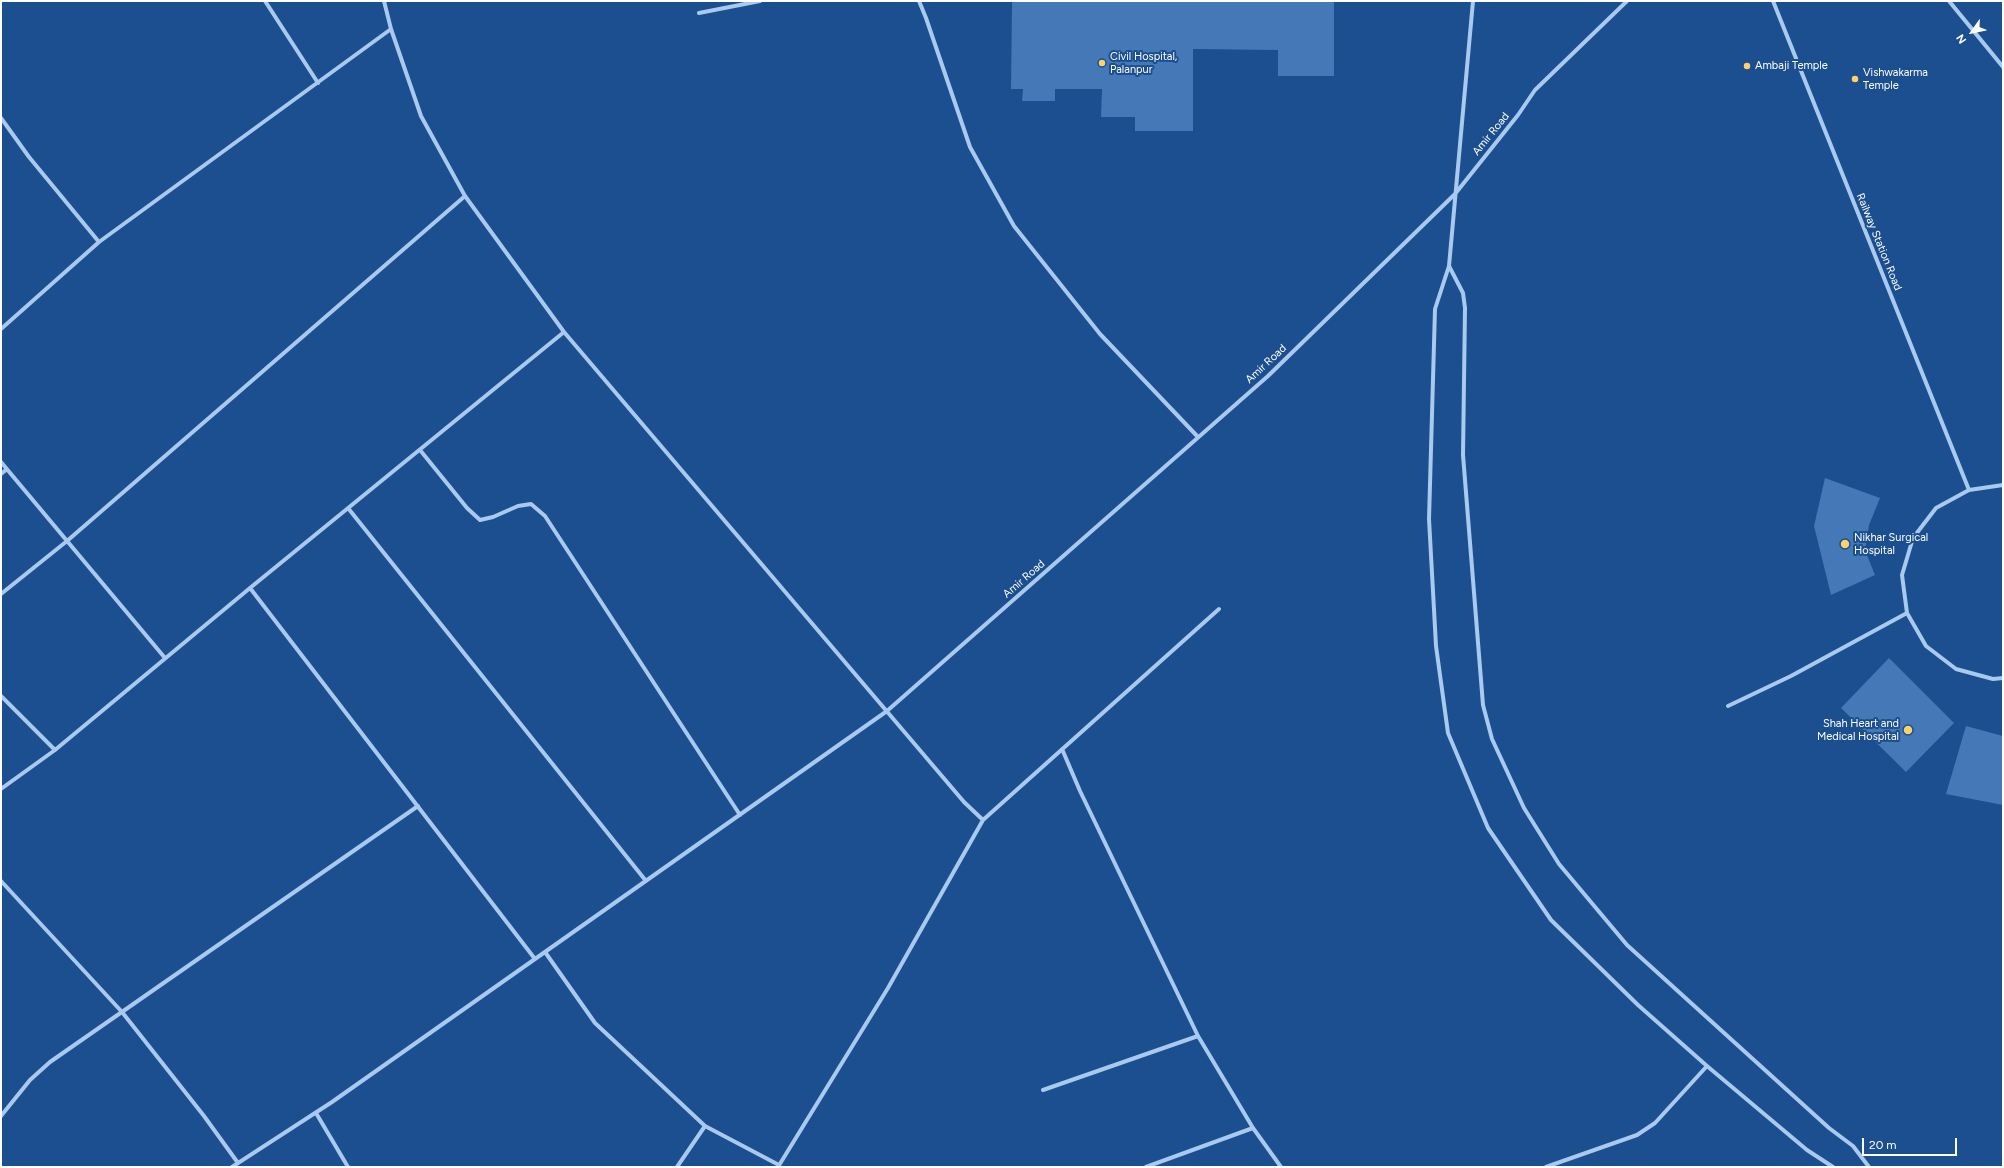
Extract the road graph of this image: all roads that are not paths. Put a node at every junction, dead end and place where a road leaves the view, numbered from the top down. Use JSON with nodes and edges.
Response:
{"nodes":[{"id":1,"x":266,"y":1,"type":"edge"},
{"id":2,"x":384,"y":1,"type":"edge"},
{"id":3,"x":760,"y":1,"type":"edge"},
{"id":4,"x":919,"y":1,"type":"edge"},
{"id":5,"x":1474,"y":1,"type":"edge"},
{"id":6,"x":1627,"y":1,"type":"edge"},
{"id":7,"x":1772,"y":1,"type":"edge"},
{"id":8,"x":1949,"y":1,"type":"edge"},
{"id":9,"x":699,"y":12,"type":"dead end"},
{"id":10,"x":390,"y":29,"type":"junction"},
{"id":11,"x":2003,"y":67,"type":"edge"},
{"id":12,"x":318,"y":82,"type":"junction"},
{"id":13,"x":1,"y":118,"type":"edge"},
{"id":14,"x":1455,"y":194,"type":"junction"},
{"id":15,"x":465,"y":196,"type":"junction"},
{"id":16,"x":99,"y":242,"type":"junction"},
{"id":17,"x":1449,"y":266,"type":"junction"},
{"id":18,"x":1,"y":329,"type":"edge"},
{"id":19,"x":564,"y":332,"type":"junction"},
{"id":20,"x":1198,"y":437,"type":"junction"},
{"id":21,"x":420,"y":450,"type":"junction"},
{"id":22,"x":1,"y":462,"type":"edge"},
{"id":23,"x":7,"y":469,"type":"junction"},
{"id":24,"x":1,"y":474,"type":"edge"},
{"id":25,"x":2003,"y":485,"type":"edge"},
{"id":26,"x":1969,"y":490,"type":"junction"},
{"id":27,"x":348,"y":508,"type":"junction"},
{"id":28,"x":67,"y":541,"type":"junction"},
{"id":29,"x":250,"y":588,"type":"junction"},
{"id":30,"x":1,"y":594,"type":"edge"},
{"id":31,"x":1219,"y":609,"type":"dead end"},
{"id":32,"x":1907,"y":613,"type":"junction"},
{"id":33,"x":165,"y":658,"type":"junction"},
{"id":34,"x":2003,"y":678,"type":"edge"},
{"id":35,"x":1,"y":696,"type":"edge"},
{"id":36,"x":1728,"y":706,"type":"dead end"},
{"id":37,"x":887,"y":711,"type":"junction"},
{"id":38,"x":1062,"y":749,"type":"junction"},
{"id":39,"x":55,"y":750,"type":"junction"},
{"id":40,"x":1,"y":789,"type":"edge"},
{"id":41,"x":418,"y":806,"type":"junction"},
{"id":42,"x":740,"y":815,"type":"junction"},
{"id":43,"x":983,"y":820,"type":"junction"},
{"id":44,"x":1,"y":881,"type":"edge"},
{"id":45,"x":646,"y":881,"type":"junction"},
{"id":46,"x":545,"y":952,"type":"junction"},
{"id":47,"x":535,"y":959,"type":"junction"},
{"id":48,"x":122,"y":1012,"type":"junction"},
{"id":49,"x":1198,"y":1036,"type":"junction"},
{"id":50,"x":1707,"y":1066,"type":"junction"},
{"id":51,"x":1043,"y":1090,"type":"dead end"},
{"id":52,"x":316,"y":1113,"type":"junction"},
{"id":53,"x":1,"y":1116,"type":"edge"},
{"id":54,"x":705,"y":1126,"type":"junction"},
{"id":55,"x":1253,"y":1128,"type":"junction"},
{"id":56,"x":238,"y":1164,"type":"junction"},
{"id":57,"x":778,"y":1166,"type":"edge"},
{"id":58,"x":232,"y":1167,"type":"edge"},
{"id":59,"x":348,"y":1167,"type":"edge"},
{"id":60,"x":677,"y":1167,"type":"edge"},
{"id":61,"x":1146,"y":1167,"type":"edge"},
{"id":62,"x":1281,"y":1167,"type":"edge"},
{"id":63,"x":1546,"y":1167,"type":"edge"},
{"id":64,"x":1832,"y":1167,"type":"edge"},
{"id":65,"x":1869,"y":1167,"type":"edge"}],
"edges":[{"from":1,"to":12,"type":"street"},
{"from":2,"to":10,"type":"street"},
{"from":3,"to":9,"type":"street"},
{"from":4,"to":20,"type":"street"},
{"from":5,"to":14,"type":"street"},
{"from":6,"to":14,"type":"street","name":"Amir Road"},
{"from":7,"to":26,"type":"street","name":"Railway Station Road"},
{"from":8,"to":11,"type":"street"},
{"from":10,"to":12,"type":"street"},
{"from":10,"to":15,"type":"street"},
{"from":12,"to":16,"type":"street"},
{"from":13,"to":16,"type":"street"},
{"from":14,"to":17,"type":"street"},
{"from":14,"to":20,"type":"street","name":"Amir Road"},
{"from":15,"to":19,"type":"street"},
{"from":15,"to":28,"type":"street"},
{"from":16,"to":18,"type":"street"},
{"from":17,"to":50,"type":"street"},
{"from":17,"to":65,"type":"street"},
{"from":19,"to":21,"type":"street"},
{"from":19,"to":37,"type":"street"},
{"from":20,"to":37,"type":"street","name":"Amir Road"},
{"from":21,"to":27,"type":"street"},
{"from":21,"to":42,"type":"street"},
{"from":22,"to":23,"type":"street"},
{"from":23,"to":24,"type":"street"},
{"from":23,"to":28,"type":"street"},
{"from":25,"to":26,"type":"street"},
{"from":26,"to":32,"type":"street"},
{"from":27,"to":29,"type":"street"},
{"from":27,"to":45,"type":"street"},
{"from":28,"to":30,"type":"street"},
{"from":28,"to":33,"type":"street"},
{"from":29,"to":33,"type":"street"},
{"from":29,"to":41,"type":"street"},
{"from":31,"to":38,"type":"street"},
{"from":32,"to":34,"type":"street"},
{"from":32,"to":36,"type":"street"},
{"from":33,"to":39,"type":"street"},
{"from":35,"to":39,"type":"street"},
{"from":37,"to":42,"type":"street","name":"Amir Road"},
{"from":37,"to":43,"type":"street"},
{"from":38,"to":43,"type":"street"},
{"from":38,"to":49,"type":"street"},
{"from":39,"to":40,"type":"street"},
{"from":41,"to":47,"type":"street"},
{"from":41,"to":48,"type":"street"},
{"from":42,"to":45,"type":"street","name":"Amir Road"},
{"from":43,"to":57,"type":"street"},
{"from":44,"to":48,"type":"street"},
{"from":45,"to":46,"type":"street","name":"Amir Road"},
{"from":46,"to":47,"type":"street","name":"Amir Road"},
{"from":46,"to":54,"type":"street"},
{"from":47,"to":52,"type":"street","name":"Amir Road"},
{"from":48,"to":53,"type":"street"},
{"from":48,"to":56,"type":"street"},
{"from":49,"to":51,"type":"street"},
{"from":49,"to":55,"type":"street"},
{"from":50,"to":63,"type":"street"},
{"from":50,"to":64,"type":"street"},
{"from":52,"to":56,"type":"street","name":"Amir Road"},
{"from":52,"to":59,"type":"street"},
{"from":54,"to":57,"type":"street"},
{"from":54,"to":60,"type":"street"},
{"from":55,"to":61,"type":"street"},
{"from":55,"to":62,"type":"street"},
{"from":56,"to":58,"type":"street","name":"Amir Road"}]}
